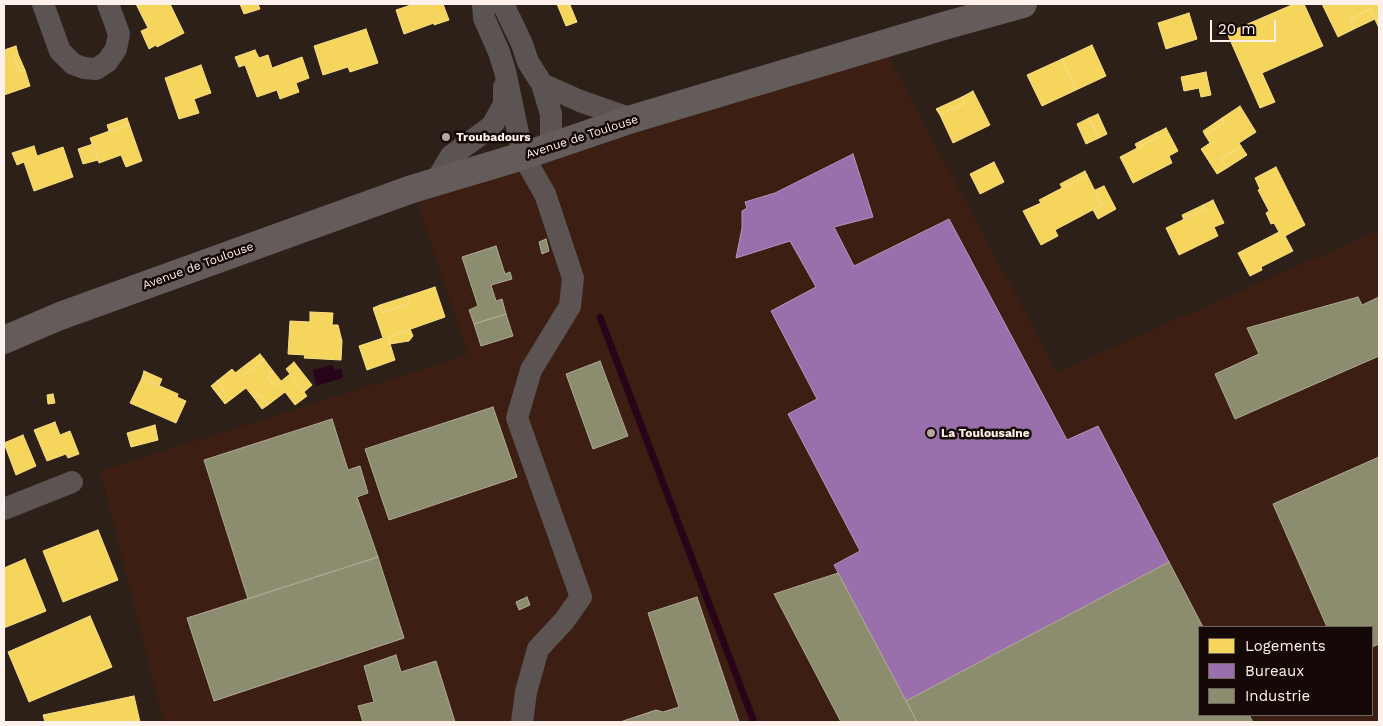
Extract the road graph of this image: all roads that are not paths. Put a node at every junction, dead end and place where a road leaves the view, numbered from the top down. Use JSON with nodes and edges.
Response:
{"nodes":[{"id":1,"x":43,"y":4,"type":"edge"},
{"id":2,"x":108,"y":4,"type":"edge"},
{"id":3,"x":483,"y":4,"type":"edge"},
{"id":4,"x":503,"y":4,"type":"edge"},
{"id":5,"x":1023,"y":4,"type":"edge"},
{"id":6,"x":983,"y":9,"type":"edge"},
{"id":7,"x":505,"y":71,"type":"junction"},
{"id":8,"x":542,"y":84,"type":"junction"},
{"id":9,"x":632,"y":120,"type":"junction"},
{"id":10,"x":551,"y":147,"type":"junction"},
{"id":11,"x":523,"y":156,"type":"junction"},
{"id":12,"x":436,"y":181,"type":"junction"},
{"id":13,"x":4,"y":340,"type":"edge"},
{"id":14,"x":72,"y":482,"type":"dead end"},
{"id":15,"x":4,"y":510,"type":"edge"},
{"id":16,"x":522,"y":722,"type":"edge"}],
"edges":[{"from":1,"to":2,"type":"street"},
{"from":3,"to":7,"type":"street"},
{"from":4,"to":8,"type":"street"},
{"from":5,"to":6,"type":"main road","name":"Avenue de Toulouse"},
{"from":6,"to":9,"type":"main road","name":"Avenue de Toulouse"},
{"from":7,"to":11,"type":"street"},
{"from":7,"to":12,"type":"street"},
{"from":8,"to":9,"type":"street"},
{"from":8,"to":10,"type":"street"},
{"from":9,"to":10,"type":"main road","name":"Avenue de Toulouse"},
{"from":10,"to":11,"type":"main road","name":"Avenue de Toulouse"},
{"from":11,"to":12,"type":"main road","name":"Avenue de Toulouse"},
{"from":11,"to":16,"type":"street"},
{"from":12,"to":13,"type":"main road","name":"Avenue de Toulouse"},
{"from":14,"to":15,"type":"street"}]}
